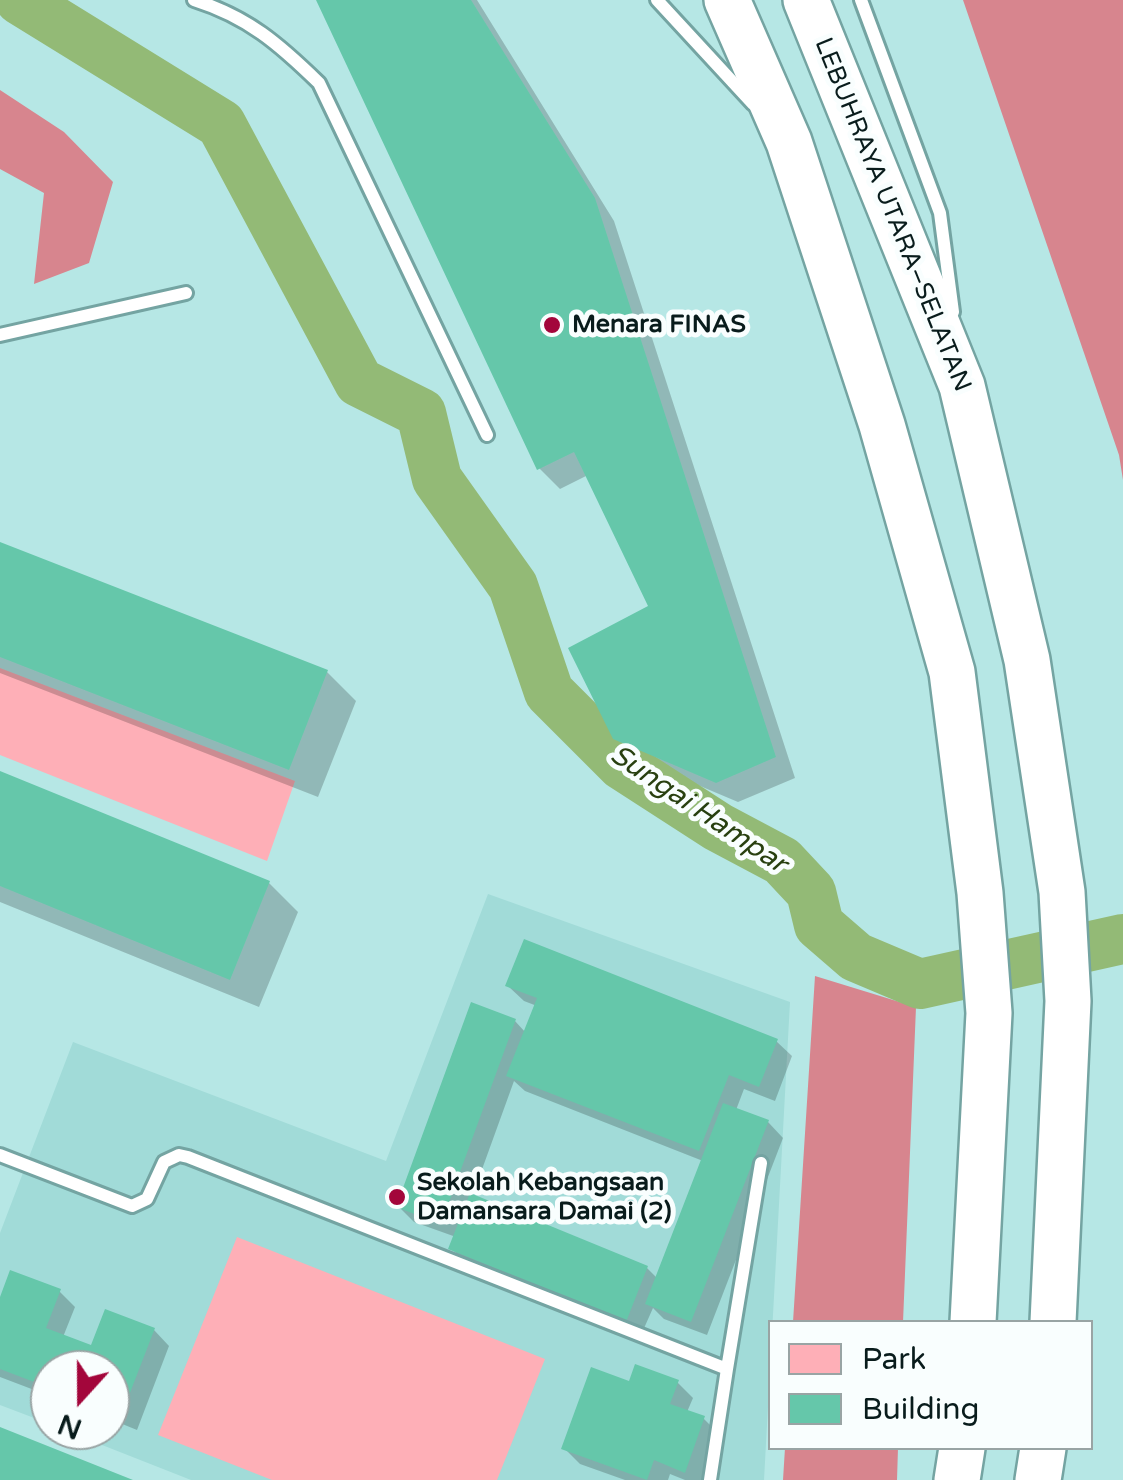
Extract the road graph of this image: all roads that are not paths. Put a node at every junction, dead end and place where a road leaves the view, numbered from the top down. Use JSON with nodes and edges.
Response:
{"nodes":[{"id":1,"x":194,"y":0,"type":"edge"},
{"id":2,"x":656,"y":0,"type":"edge"},
{"id":3,"x":727,"y":0,"type":"edge"},
{"id":4,"x":806,"y":0,"type":"edge"},
{"id":5,"x":861,"y":0,"type":"edge"},
{"id":6,"x":789,"y":142,"type":"junction"},
{"id":7,"x":186,"y":293,"type":"dead end"},
{"id":8,"x":0,"y":335,"type":"edge"},
{"id":9,"x":962,"y":386,"type":"junction"},
{"id":10,"x":486,"y":435,"type":"dead end"},
{"id":11,"x":0,"y":1156,"type":"edge"},
{"id":12,"x":761,"y":1163,"type":"dead end"},
{"id":13,"x":972,"y":1320,"type":"edge"},
{"id":14,"x":1052,"y":1320,"type":"edge"},
{"id":15,"x":727,"y":1370,"type":"junction"},
{"id":16,"x":962,"y":1450,"type":"edge"},
{"id":17,"x":1043,"y":1450,"type":"edge"},
{"id":18,"x":710,"y":1480,"type":"edge"},
{"id":19,"x":957,"y":1480,"type":"edge"},
{"id":20,"x":1038,"y":1480,"type":"edge"}],
"edges":[{"from":1,"to":10,"type":"lane"},
{"from":2,"to":6,"type":"lane"},
{"from":3,"to":6,"type":"highway"},
{"from":4,"to":9,"type":"highway","name":"LEBUHRAYA UTARA–SELATAN"},
{"from":5,"to":9,"type":"lane"},
{"from":6,"to":13,"type":"highway"},
{"from":7,"to":8,"type":"lane"},
{"from":9,"to":14,"type":"highway","name":"LEBUHRAYA UTARA–SELATAN"},
{"from":11,"to":15,"type":"lane"},
{"from":12,"to":15,"type":"lane"},
{"from":15,"to":18,"type":"lane"},
{"from":16,"to":19,"type":"highway"},
{"from":17,"to":20,"type":"highway"}]}
